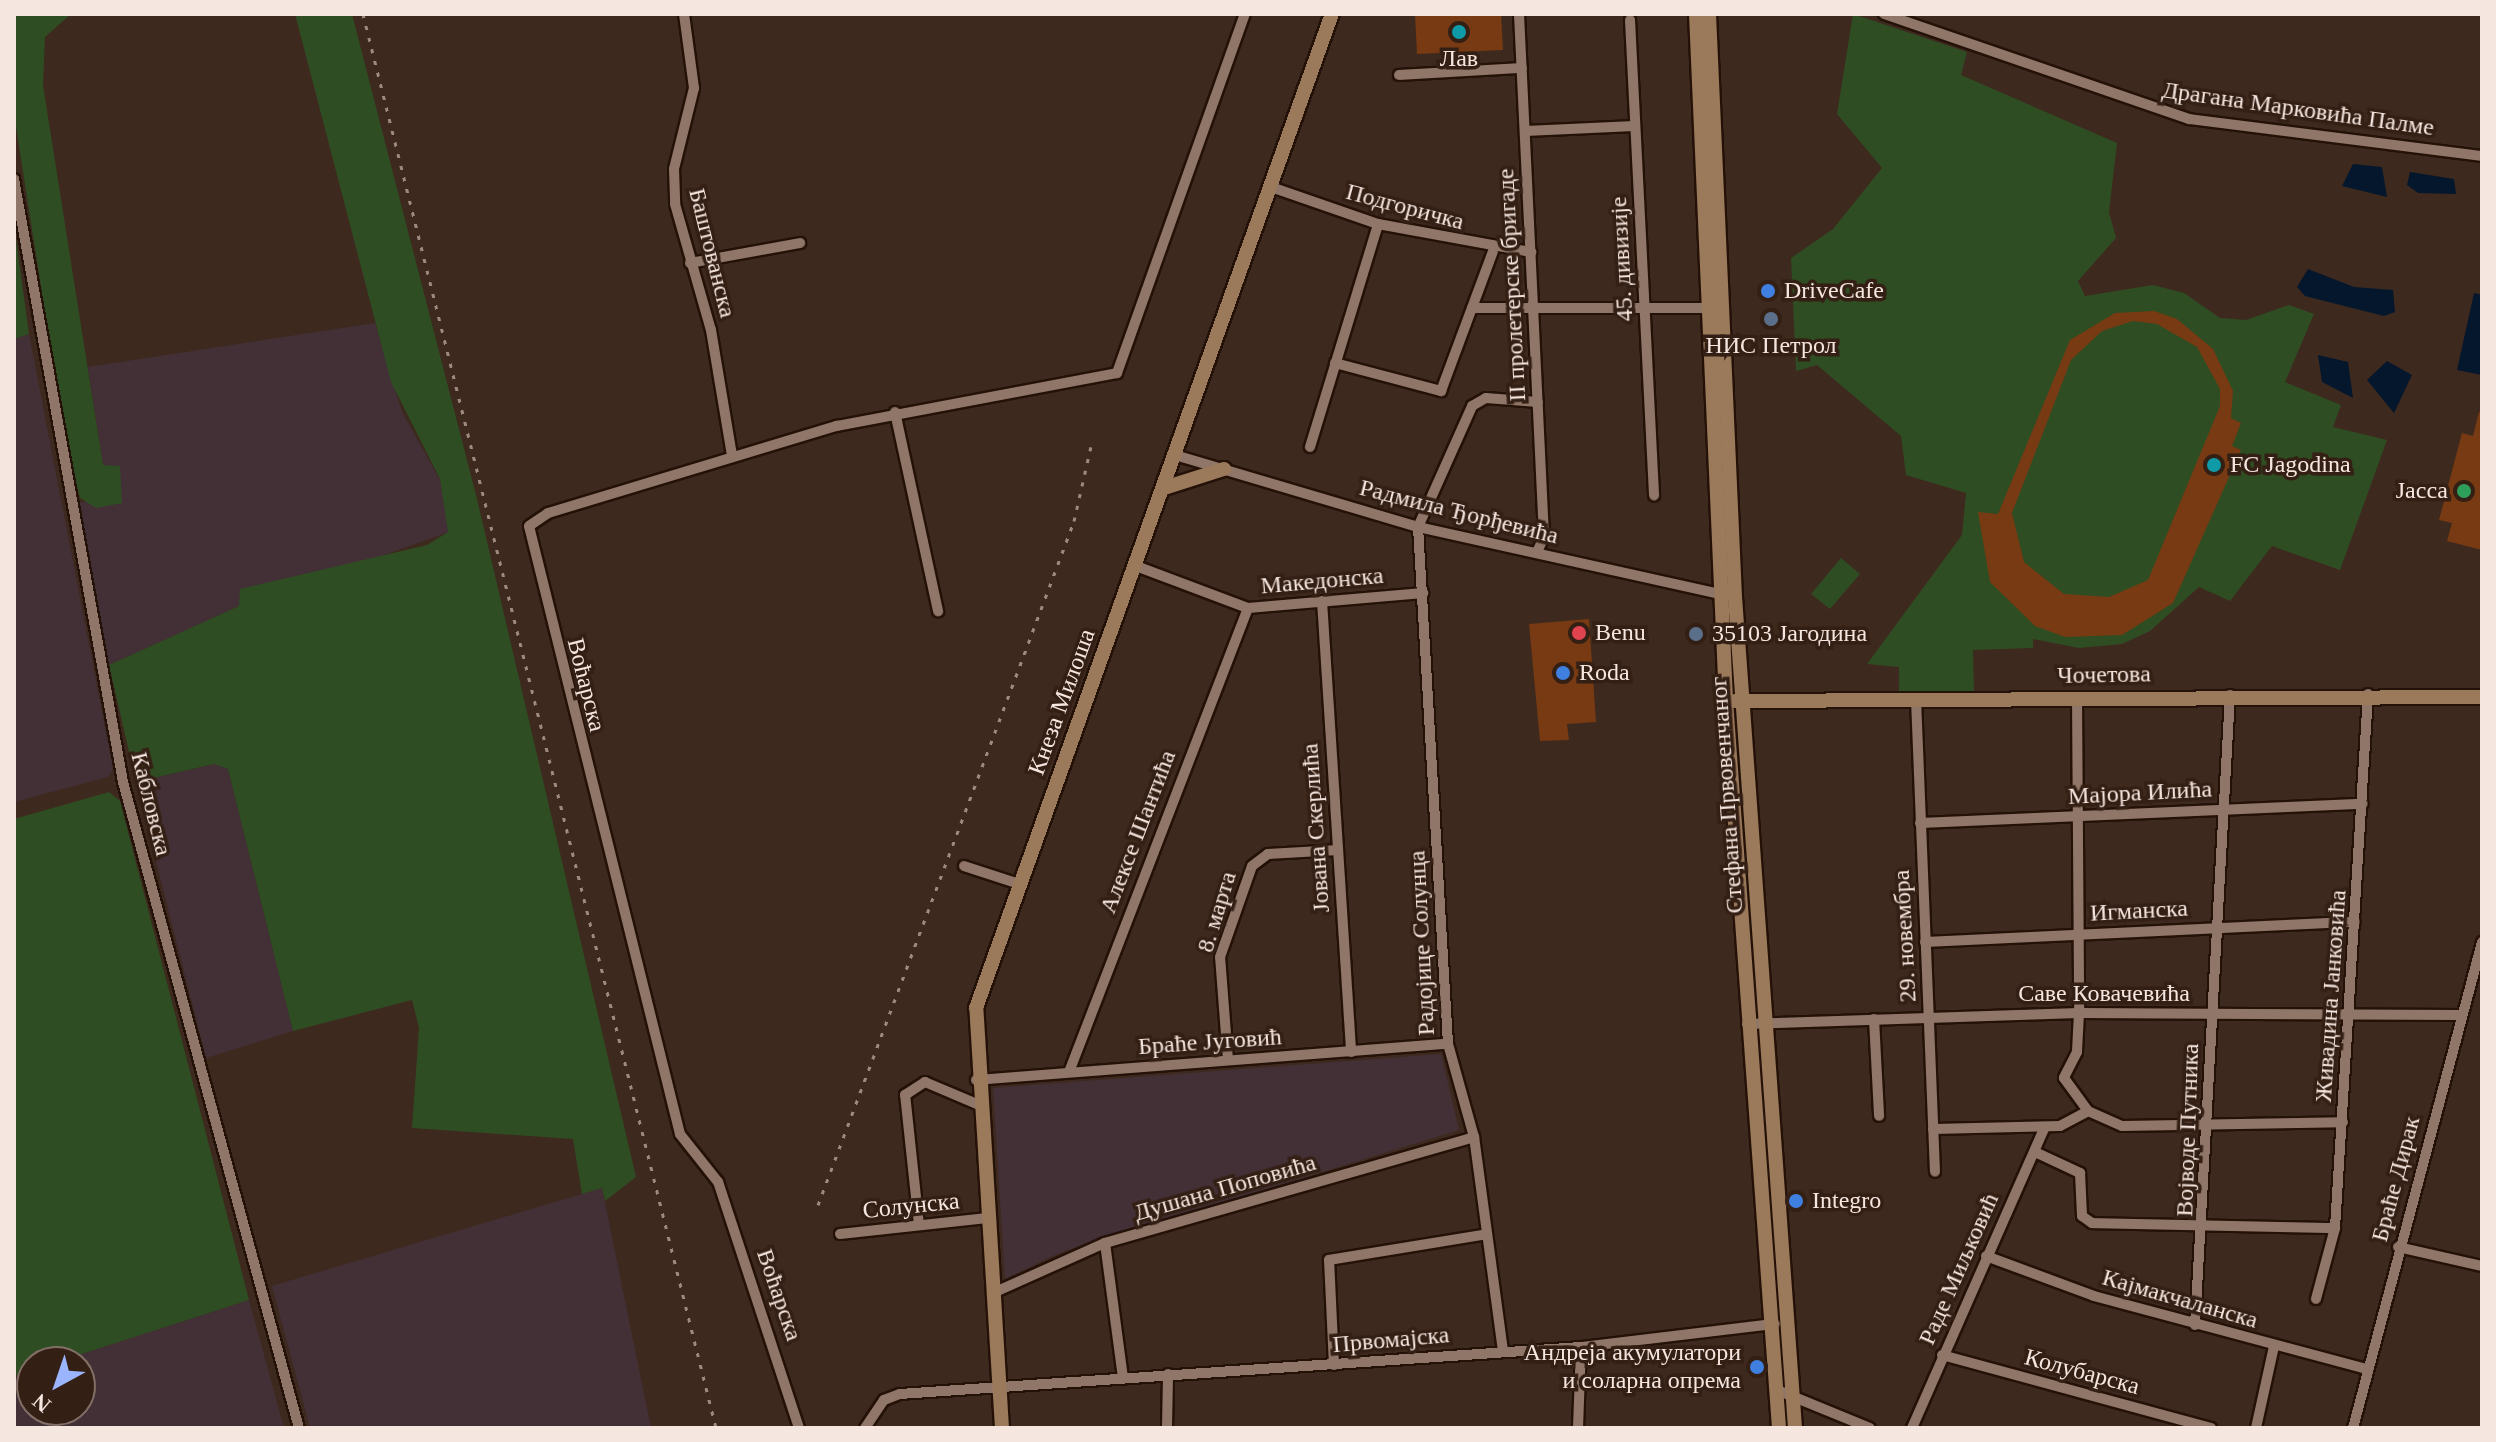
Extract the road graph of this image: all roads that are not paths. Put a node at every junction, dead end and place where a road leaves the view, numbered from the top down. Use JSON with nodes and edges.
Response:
{"nodes":[{"id":1,"x":684,"y":14,"type":"edge"},
{"id":2,"x":1245,"y":14,"type":"edge"},
{"id":3,"x":1332,"y":14,"type":"edge"},
{"id":4,"x":1519,"y":14,"type":"edge"},
{"id":5,"x":1696,"y":14,"type":"edge"},
{"id":6,"x":1709,"y":14,"type":"edge"},
{"id":7,"x":1884,"y":14,"type":"edge"},
{"id":8,"x":1630,"y":20,"type":"dead end"},
{"id":9,"x":1522,"y":68,"type":"junction"},
{"id":10,"x":1399,"y":75,"type":"dead end"},
{"id":11,"x":1635,"y":126,"type":"junction"},
{"id":12,"x":1525,"y":131,"type":"junction"},
{"id":13,"x":2482,"y":156,"type":"edge"},
{"id":14,"x":14,"y":179,"type":"edge"},
{"id":15,"x":1271,"y":187,"type":"junction"},
{"id":16,"x":1378,"y":224,"type":"junction"},
{"id":17,"x":800,"y":243,"type":"dead end"},
{"id":18,"x":1493,"y":251,"type":"junction"},
{"id":19,"x":1531,"y":252,"type":"junction"},
{"id":20,"x":1714,"y":257,"type":"junction"},
{"id":21,"x":690,"y":263,"type":"junction"},
{"id":22,"x":1472,"y":308,"type":"junction"},
{"id":23,"x":1708,"y":308,"type":"junction"},
{"id":24,"x":1644,"y":309,"type":"junction"},
{"id":25,"x":1534,"y":313,"type":"junction"},
{"id":26,"x":1335,"y":363,"type":"junction"},
{"id":27,"x":1538,"y":402,"type":"junction"},
{"id":28,"x":895,"y":412,"type":"junction"},
{"id":29,"x":1310,"y":447,"type":"dead end"},
{"id":30,"x":1175,"y":455,"type":"junction"},
{"id":31,"x":732,"y":456,"type":"junction"},
{"id":32,"x":1224,"y":469,"type":"junction"},
{"id":33,"x":1164,"y":488,"type":"junction"},
{"id":34,"x":1654,"y":495,"type":"dead end"},
{"id":35,"x":1418,"y":527,"type":"junction"},
{"id":36,"x":1537,"y":552,"type":"junction"},
{"id":37,"x":1136,"y":566,"type":"junction"},
{"id":38,"x":1423,"y":593,"type":"junction"},
{"id":39,"x":1728,"y":596,"type":"junction"},
{"id":40,"x":1322,"y":601,"type":"junction"},
{"id":41,"x":1248,"y":608,"type":"junction"},
{"id":42,"x":938,"y":611,"type":"dead end"},
{"id":43,"x":2368,"y":694,"type":"junction"},
{"id":44,"x":2230,"y":695,"type":"junction"},
{"id":45,"x":2077,"y":697,"type":"junction"},
{"id":46,"x":2482,"y":697,"type":"edge"},
{"id":47,"x":1916,"y":699,"type":"junction"},
{"id":48,"x":1726,"y":701,"type":"junction"},
{"id":49,"x":1742,"y":701,"type":"junction"},
{"id":50,"x":2363,"y":804,"type":"junction"},
{"id":51,"x":2227,"y":808,"type":"junction"},
{"id":52,"x":2080,"y":816,"type":"junction"},
{"id":53,"x":1920,"y":823,"type":"junction"},
{"id":54,"x":1338,"y":850,"type":"junction"},
{"id":55,"x":964,"y":866,"type":"dead end"},
{"id":56,"x":1019,"y":884,"type":"junction"},
{"id":57,"x":2355,"y":922,"type":"junction"},
{"id":58,"x":2217,"y":926,"type":"junction"},
{"id":59,"x":2081,"y":934,"type":"junction"},
{"id":60,"x":1925,"y":942,"type":"junction"},
{"id":61,"x":2482,"y":942,"type":"edge"},
{"id":62,"x":2479,"y":969,"type":"edge"},
{"id":63,"x":2350,"y":1012,"type":"junction"},
{"id":64,"x":2079,"y":1013,"type":"junction"},
{"id":65,"x":2212,"y":1014,"type":"junction"},
{"id":66,"x":2461,"y":1015,"type":"junction"},
{"id":67,"x":1929,"y":1016,"type":"junction"},
{"id":68,"x":1874,"y":1019,"type":"junction"},
{"id":69,"x":1747,"y":1024,"type":"junction"},
{"id":70,"x":1766,"y":1024,"type":"junction"},
{"id":71,"x":1448,"y":1044,"type":"junction"},
{"id":72,"x":1351,"y":1052,"type":"junction"},
{"id":73,"x":1228,"y":1060,"type":"junction"},
{"id":74,"x":1069,"y":1072,"type":"junction"},
{"id":75,"x":976,"y":1080,"type":"junction"},
{"id":76,"x":977,"y":1104,"type":"junction"},
{"id":77,"x":2088,"y":1111,"type":"junction"},
{"id":78,"x":1879,"y":1116,"type":"dead end"},
{"id":79,"x":2211,"y":1122,"type":"junction"},
{"id":80,"x":2343,"y":1122,"type":"junction"},
{"id":81,"x":2045,"y":1127,"type":"junction"},
{"id":82,"x":1933,"y":1129,"type":"junction"},
{"id":83,"x":1474,"y":1137,"type":"junction"},
{"id":84,"x":2035,"y":1152,"type":"junction"},
{"id":85,"x":1935,"y":1172,"type":"dead end"},
{"id":86,"x":987,"y":1218,"type":"junction"},
{"id":87,"x":919,"y":1225,"type":"junction"},
{"id":88,"x":2205,"y":1227,"type":"junction"},
{"id":89,"x":2335,"y":1228,"type":"junction"},
{"id":90,"x":840,"y":1234,"type":"dead end"},
{"id":91,"x":1487,"y":1234,"type":"junction"},
{"id":92,"x":1105,"y":1243,"type":"junction"},
{"id":93,"x":2398,"y":1247,"type":"junction"},
{"id":94,"x":1986,"y":1256,"type":"junction"},
{"id":95,"x":2482,"y":1266,"type":"edge"},
{"id":96,"x":993,"y":1293,"type":"junction"},
{"id":97,"x":2316,"y":1299,"type":"dead end"},
{"id":98,"x":1778,"y":1324,"type":"junction"},
{"id":99,"x":2195,"y":1325,"type":"junction"},
{"id":100,"x":2274,"y":1346,"type":"junction"},
{"id":101,"x":1581,"y":1347,"type":"junction"},
{"id":102,"x":1503,"y":1351,"type":"junction"},
{"id":103,"x":1942,"y":1355,"type":"junction"},
{"id":104,"x":1334,"y":1365,"type":"junction"},
{"id":105,"x":2367,"y":1369,"type":"junction"},
{"id":106,"x":1168,"y":1374,"type":"junction"},
{"id":107,"x":1123,"y":1378,"type":"junction"},
{"id":108,"x":999,"y":1386,"type":"junction"},
{"id":109,"x":1777,"y":1390,"type":"junction"},
{"id":110,"x":1794,"y":1400,"type":"junction"},
{"id":111,"x":299,"y":1428,"type":"edge"},
{"id":112,"x":799,"y":1428,"type":"edge"},
{"id":113,"x":865,"y":1428,"type":"edge"},
{"id":114,"x":1002,"y":1428,"type":"edge"},
{"id":115,"x":1167,"y":1428,"type":"edge"},
{"id":116,"x":1578,"y":1428,"type":"edge"},
{"id":117,"x":1779,"y":1428,"type":"edge"},
{"id":118,"x":1795,"y":1428,"type":"edge"},
{"id":119,"x":1870,"y":1428,"type":"edge"},
{"id":120,"x":1912,"y":1428,"type":"edge"},
{"id":121,"x":2211,"y":1428,"type":"edge"},
{"id":122,"x":2256,"y":1428,"type":"edge"},
{"id":123,"x":2353,"y":1428,"type":"edge"}],
"edges":[{"from":1,"to":21,"type":"street","name":"Баштованска"},
{"from":2,"to":28,"type":"street","name":"Воћарска"},
{"from":3,"to":15,"type":"street","name":"Кнеза Милоша"},
{"from":4,"to":9,"type":"street","name":"II пролетерске бригаде"},
{"from":5,"to":20,"type":"street","name":"Стефана Првовенчаног"},
{"from":6,"to":20,"type":"street","name":"Стефана Првовенчаног"},
{"from":7,"to":13,"type":"street","name":"Драгана Марковића Палме"},
{"from":8,"to":11,"type":"street","name":"45. дивизије"},
{"from":9,"to":10,"type":"street"},
{"from":9,"to":12,"type":"street","name":"II пролетерске бригаде"},
{"from":11,"to":12,"type":"street"},
{"from":11,"to":24,"type":"street","name":"45. дивизије"},
{"from":12,"to":19,"type":"street","name":"II пролетерске бригаде"},
{"from":14,"to":111,"type":"street","name":"Кабловска"},
{"from":15,"to":16,"type":"street","name":"Подгоричка"},
{"from":15,"to":30,"type":"street","name":"Кнеза Милоша"},
{"from":16,"to":18,"type":"street","name":"Подгоричка"},
{"from":16,"to":26,"type":"street"},
{"from":17,"to":21,"type":"street"},
{"from":18,"to":19,"type":"street","name":"Подгоричка"},
{"from":18,"to":22,"type":"street"},
{"from":19,"to":25,"type":"street","name":"II пролетерске бригаде"},
{"from":20,"to":23,"type":"street","name":"Стефана Првовенчаног"},
{"from":20,"to":39,"type":"street","name":"Стефана Првовенчаног"},
{"from":21,"to":31,"type":"street","name":"Баштованска"},
{"from":22,"to":25,"type":"street"},
{"from":22,"to":26,"type":"street"},
{"from":23,"to":24,"type":"street"},
{"from":23,"to":39,"type":"street","name":"Стефана Првовенчаног"},
{"from":24,"to":25,"type":"street"},
{"from":24,"to":34,"type":"street","name":"45. дивизије"},
{"from":25,"to":27,"type":"street","name":"II пролетерске бригаде"},
{"from":26,"to":29,"type":"street"},
{"from":27,"to":35,"type":"street"},
{"from":27,"to":36,"type":"street","name":"II пролетерске бригаде"},
{"from":28,"to":31,"type":"street","name":"Воћарска"},
{"from":28,"to":42,"type":"street"},
{"from":30,"to":32,"type":"street","name":"Радмила Ђорђевића"},
{"from":30,"to":33,"type":"street","name":"Кнеза Милоша"},
{"from":31,"to":112,"type":"street","name":"Воћарска"},
{"from":32,"to":33,"type":"street"},
{"from":32,"to":35,"type":"street","name":"Радмила Ђорђевића"},
{"from":33,"to":37,"type":"street","name":"Кнеза Милоша"},
{"from":35,"to":36,"type":"street","name":"Радмила Ђорђевића"},
{"from":35,"to":38,"type":"street","name":"Радојице Солунца"},
{"from":36,"to":39,"type":"street","name":"Радмила Ђорђевића"},
{"from":37,"to":41,"type":"street","name":"Македонска"},
{"from":37,"to":56,"type":"street","name":"Кнеза Милоша"},
{"from":38,"to":40,"type":"street","name":"Македонска"},
{"from":38,"to":71,"type":"street","name":"Радојице Солунца"},
{"from":39,"to":48,"type":"street","name":"Стефана Првовенчаног"},
{"from":39,"to":49,"type":"street","name":"Стефана Првовенчаног"},
{"from":40,"to":41,"type":"street","name":"Македонска"},
{"from":40,"to":54,"type":"street","name":"Јована Скерлића"},
{"from":41,"to":74,"type":"street","name":"Алексе Шантића"},
{"from":43,"to":44,"type":"street","name":"Чочетова"},
{"from":43,"to":46,"type":"street","name":"Чочетова"},
{"from":43,"to":50,"type":"street","name":"Живадина Јанковића"},
{"from":44,"to":45,"type":"street","name":"Чочетова"},
{"from":44,"to":51,"type":"street","name":"Војводе Путника"},
{"from":45,"to":47,"type":"street","name":"Чочетова"},
{"from":45,"to":52,"type":"street"},
{"from":47,"to":49,"type":"street","name":"Чочетова"},
{"from":47,"to":53,"type":"street","name":"29. новембра"},
{"from":48,"to":49,"type":"street","name":"Чочетова"},
{"from":48,"to":69,"type":"street","name":"Стефана Првовенчаног"},
{"from":49,"to":70,"type":"street","name":"Стефана Првовенчаног"},
{"from":50,"to":51,"type":"street","name":"Мајора Илића"},
{"from":50,"to":57,"type":"street","name":"Живадина Јанковића"},
{"from":51,"to":52,"type":"street","name":"Мајора Илића"},
{"from":51,"to":58,"type":"street","name":"Војводе Путника"},
{"from":52,"to":53,"type":"street","name":"Мајора Илића"},
{"from":52,"to":59,"type":"street"},
{"from":53,"to":60,"type":"street","name":"29. новембра"},
{"from":54,"to":72,"type":"street","name":"Јована Скерлића"},
{"from":54,"to":73,"type":"street","name":"8. марта"},
{"from":55,"to":56,"type":"street"},
{"from":56,"to":75,"type":"street","name":"Кнеза Милоша"},
{"from":57,"to":58,"type":"street","name":"Игманска"},
{"from":57,"to":63,"type":"street","name":"Живадина Јанковића"},
{"from":58,"to":59,"type":"street","name":"Игманска"},
{"from":58,"to":65,"type":"street","name":"Војводе Путника"},
{"from":59,"to":60,"type":"street","name":"Игманска"},
{"from":59,"to":64,"type":"street"},
{"from":60,"to":67,"type":"street","name":"29. новембра"},
{"from":61,"to":62,"type":"street","name":"Браће Дирак"},
{"from":62,"to":66,"type":"street","name":"Браће Дирак"},
{"from":63,"to":65,"type":"street","name":"Саве Ковачевића"},
{"from":63,"to":66,"type":"street","name":"Саве Ковачевића"},
{"from":63,"to":80,"type":"street","name":"Живадина Јанковића"},
{"from":64,"to":65,"type":"street","name":"Саве Ковачевића"},
{"from":64,"to":67,"type":"street","name":"Саве Ковачевића"},
{"from":64,"to":77,"type":"street"},
{"from":65,"to":79,"type":"street","name":"Војводе Путника"},
{"from":66,"to":93,"type":"street","name":"Браће Дирак"},
{"from":67,"to":68,"type":"street","name":"Саве Ковачевића"},
{"from":67,"to":82,"type":"street","name":"29. новембра"},
{"from":68,"to":70,"type":"street","name":"Саве Ковачевића"},
{"from":68,"to":78,"type":"street"},
{"from":69,"to":70,"type":"street","name":"Саве Ковачевића"},
{"from":69,"to":98,"type":"street","name":"Стефана Првовенчаног"},
{"from":70,"to":98,"type":"street","name":"Стефана Првовенчаног"},
{"from":71,"to":72,"type":"street","name":"Браће Југовић"},
{"from":71,"to":83,"type":"street","name":"Радојице Солунца"},
{"from":72,"to":73,"type":"street","name":"Браће Југовић"},
{"from":73,"to":74,"type":"street","name":"Браће Југовић"},
{"from":74,"to":75,"type":"street","name":"Браће Југовић"},
{"from":75,"to":76,"type":"street","name":"Кнеза Милоша"},
{"from":76,"to":86,"type":"street","name":"Кнеза Милоша"},
{"from":76,"to":87,"type":"street"},
{"from":77,"to":79,"type":"street"},
{"from":77,"to":81,"type":"street"},
{"from":79,"to":80,"type":"street"},
{"from":79,"to":88,"type":"street","name":"Војводе Путника"},
{"from":80,"to":89,"type":"street","name":"Живадина Јанковића"},
{"from":81,"to":82,"type":"street"},
{"from":81,"to":84,"type":"street","name":"Раде Миљковић"},
{"from":82,"to":85,"type":"street","name":"29. новембра"},
{"from":83,"to":91,"type":"street","name":"Радојице Солунца"},
{"from":83,"to":92,"type":"street","name":"Душана Поповића"},
{"from":84,"to":88,"type":"street"},
{"from":84,"to":94,"type":"street","name":"Раде Миљковић"},
{"from":86,"to":87,"type":"street","name":"Солунска"},
{"from":86,"to":96,"type":"street","name":"Кнеза Милоша"},
{"from":87,"to":90,"type":"street","name":"Солунска"},
{"from":88,"to":89,"type":"street"},
{"from":88,"to":99,"type":"street","name":"Војводе Путника"},
{"from":89,"to":97,"type":"street","name":"Живадина Јанковића"},
{"from":91,"to":102,"type":"street","name":"Радојице Солунца"},
{"from":91,"to":104,"type":"street"},
{"from":92,"to":96,"type":"street","name":"Душана Поповића"},
{"from":92,"to":107,"type":"street"},
{"from":93,"to":95,"type":"street"},
{"from":93,"to":105,"type":"street","name":"Браће Дирак"},
{"from":94,"to":99,"type":"street","name":"Кајмакчаланска"},
{"from":94,"to":103,"type":"street","name":"Раде Миљковић"},
{"from":96,"to":108,"type":"street","name":"Кнеза Милоша"},
{"from":98,"to":101,"type":"street","name":"Првомајска"},
{"from":98,"to":109,"type":"street","name":"Стефана Првовенчаног"},
{"from":98,"to":110,"type":"street","name":"Стефана Првовенчаног"},
{"from":99,"to":100,"type":"street","name":"Кајмакчаланска"},
{"from":100,"to":105,"type":"street","name":"Кајмакчаланска"},
{"from":100,"to":122,"type":"street"},
{"from":101,"to":102,"type":"street","name":"Првомајска"},
{"from":101,"to":116,"type":"street"},
{"from":102,"to":104,"type":"street","name":"Првомајска"},
{"from":103,"to":120,"type":"street","name":"Раде Миљковић"},
{"from":103,"to":121,"type":"street","name":"Колубарска"},
{"from":104,"to":106,"type":"street","name":"Првомајска"},
{"from":105,"to":123,"type":"street","name":"Браће Дирак"},
{"from":106,"to":107,"type":"street","name":"Првомајска"},
{"from":106,"to":115,"type":"street"},
{"from":107,"to":108,"type":"street","name":"Првомајска"},
{"from":108,"to":113,"type":"street"},
{"from":108,"to":114,"type":"street","name":"Кнеза Милоша"},
{"from":109,"to":110,"type":"street"},
{"from":109,"to":117,"type":"street","name":"Стефана Првовенчаног"},
{"from":110,"to":118,"type":"street","name":"Стефана Првовенчаног"},
{"from":110,"to":119,"type":"street"}]}
